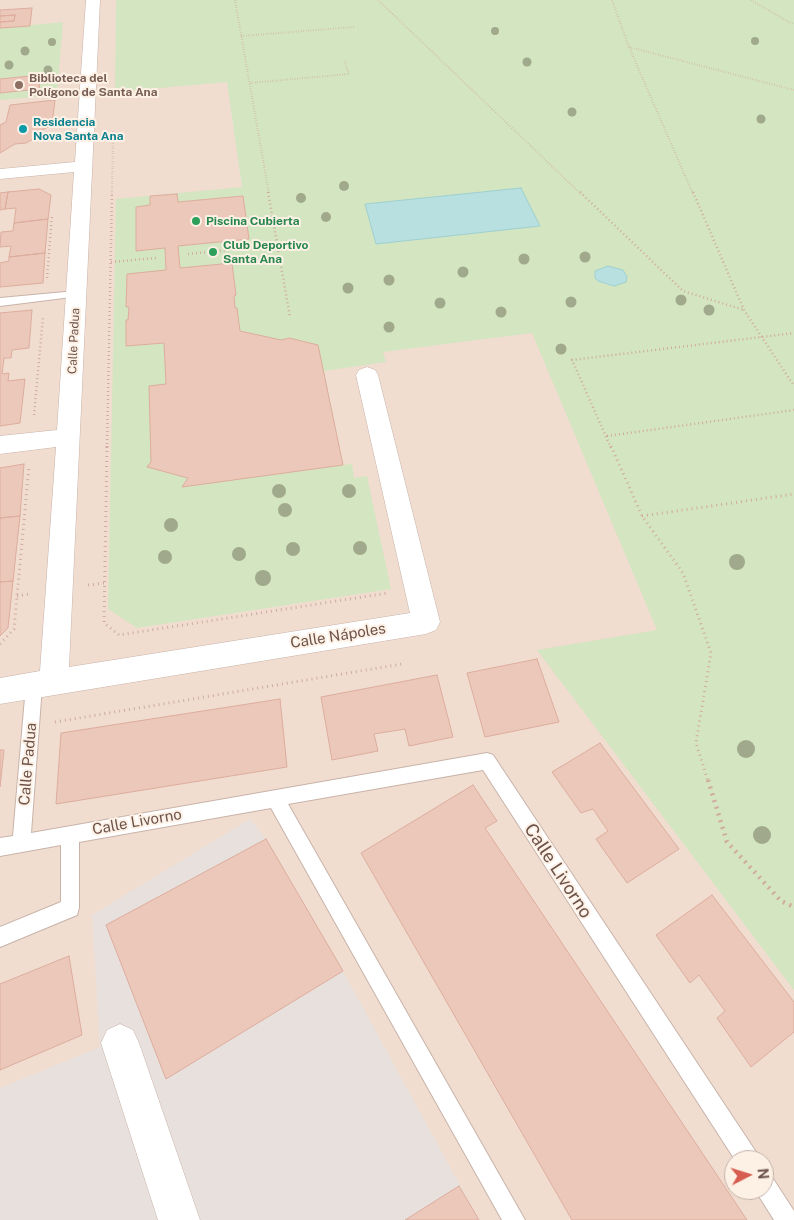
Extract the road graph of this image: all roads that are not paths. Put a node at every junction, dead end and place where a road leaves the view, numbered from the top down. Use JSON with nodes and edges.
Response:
{"nodes":[{"id":1,"x":93,"y":0,"type":"edge"},
{"id":2,"x":84,"y":166,"type":"junction"},
{"id":3,"x":0,"y":174,"type":"edge"},
{"id":4,"x":76,"y":294,"type":"junction"},
{"id":5,"x":0,"y":302,"type":"edge"},
{"id":6,"x":367,"y":375,"type":"dead end"},
{"id":7,"x":68,"y":437,"type":"junction"},
{"id":8,"x":0,"y":445,"type":"edge"},
{"id":9,"x":44,"y":684,"type":"junction"},
{"id":10,"x":0,"y":691,"type":"edge"},
{"id":11,"x":275,"y":798,"type":"junction"},
{"id":12,"x":70,"y":834,"type":"junction"},
{"id":13,"x":21,"y":843,"type":"junction"},
{"id":14,"x":0,"y":847,"type":"edge"},
{"id":15,"x":0,"y":937,"type":"edge"},
{"id":16,"x":120,"y":1043,"type":"dead end"},
{"id":17,"x":741,"y":1150,"type":"edge"},
{"id":18,"x":774,"y":1200,"type":"edge"},
{"id":19,"x":180,"y":1220,"type":"edge"},
{"id":20,"x":514,"y":1220,"type":"edge"},
{"id":21,"x":787,"y":1220,"type":"edge"}],
"edges":[{"from":1,"to":2,"type":"street","name":"Calle Padua"},
{"from":2,"to":3,"type":"street"},
{"from":2,"to":4,"type":"street","name":"Calle Padua"},
{"from":4,"to":5,"type":"lane"},
{"from":4,"to":7,"type":"street","name":"Calle Padua"},
{"from":6,"to":9,"type":"street","name":"Calle Nápoles"},
{"from":7,"to":8,"type":"street"},
{"from":7,"to":9,"type":"street","name":"Calle Padua"},
{"from":9,"to":10,"type":"street","name":"Calle Nápoles"},
{"from":9,"to":13,"type":"lane","name":"Calle Padua"},
{"from":11,"to":12,"type":"lane","name":"Calle Livorno"},
{"from":11,"to":17,"type":"lane","name":"Calle Livorno"},
{"from":11,"to":20,"type":"lane"},
{"from":12,"to":13,"type":"lane","name":"Calle Livorno"},
{"from":12,"to":15,"type":"lane"},
{"from":13,"to":14,"type":"lane","name":"Calle Livorno"},
{"from":16,"to":19,"type":"street"},
{"from":18,"to":21,"type":"lane"}]}
